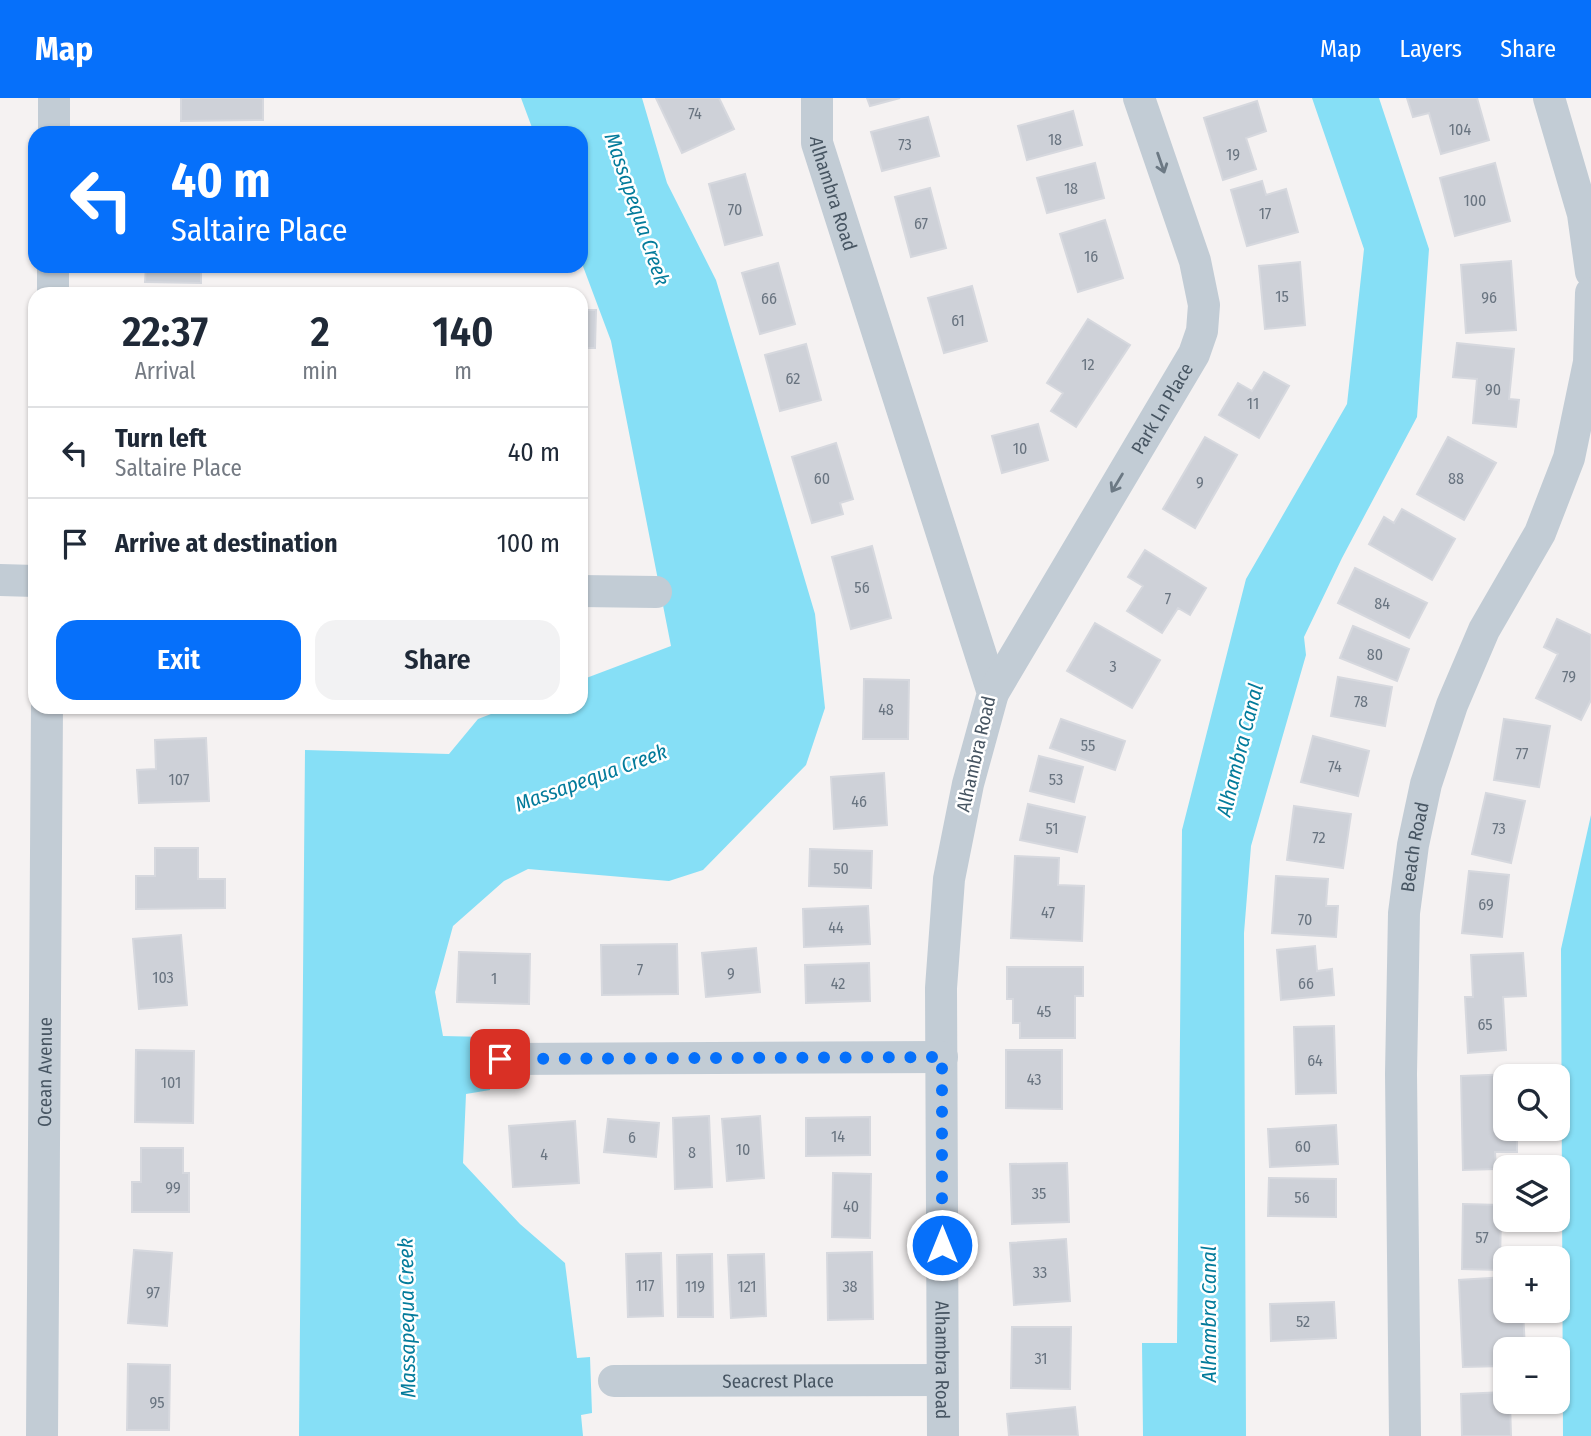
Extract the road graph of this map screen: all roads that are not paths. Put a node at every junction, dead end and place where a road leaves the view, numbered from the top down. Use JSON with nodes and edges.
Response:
{"nodes":[{"id":1,"x":54,"y":98,"type":"edge"},
{"id":2,"x":817,"y":98,"type":"edge"},
{"id":3,"x":1139,"y":98,"type":"edge"},
{"id":4,"x":1549,"y":98,"type":"edge"},
{"id":5,"x":54,"y":126,"type":"edge"},
{"id":6,"x":1591,"y":272,"type":"edge"},
{"id":7,"x":1591,"y":293,"type":"edge"},
{"id":8,"x":0,"y":580,"type":"edge"},
{"id":9,"x":28,"y":581,"type":"edge"},
{"id":10,"x":588,"y":591,"type":"edge"},
{"id":11,"x":656,"y":593,"type":"dead end"},
{"id":12,"x":993,"y":693,"type":"junction"},
{"id":13,"x":47,"y":714,"type":"edge"},
{"id":14,"x":942,"y":1057,"type":"junction"},
{"id":15,"x":500,"y":1059,"type":"dead end"},
{"id":16,"x":942,"y":1380,"type":"junction"},
{"id":17,"x":614,"y":1381,"type":"dead end"},
{"id":18,"x":41,"y":1436,"type":"edge"},
{"id":19,"x":943,"y":1436,"type":"edge"},
{"id":20,"x":1405,"y":1436,"type":"edge"}],
"edges":[{"from":1,"to":5,"type":"street"},
{"from":2,"to":12,"type":"street","name":"Alhambra Road"},
{"from":3,"to":12,"type":"street","name":"Park Ln Place","one_way":true},
{"from":4,"to":6,"type":"street"},
{"from":7,"to":20,"type":"street","name":"Beach Road"},
{"from":8,"to":9,"type":"street"},
{"from":10,"to":11,"type":"street"},
{"from":12,"to":14,"type":"street","name":"Alhambra Road"},
{"from":13,"to":18,"type":"street","name":"Ocean Avenue"},
{"from":14,"to":15,"type":"street"},
{"from":14,"to":16,"type":"street","name":"Alhambra Road"},
{"from":16,"to":17,"type":"street","name":"Seacrest Place"},
{"from":16,"to":19,"type":"street","name":"Alhambra Road"}]}
